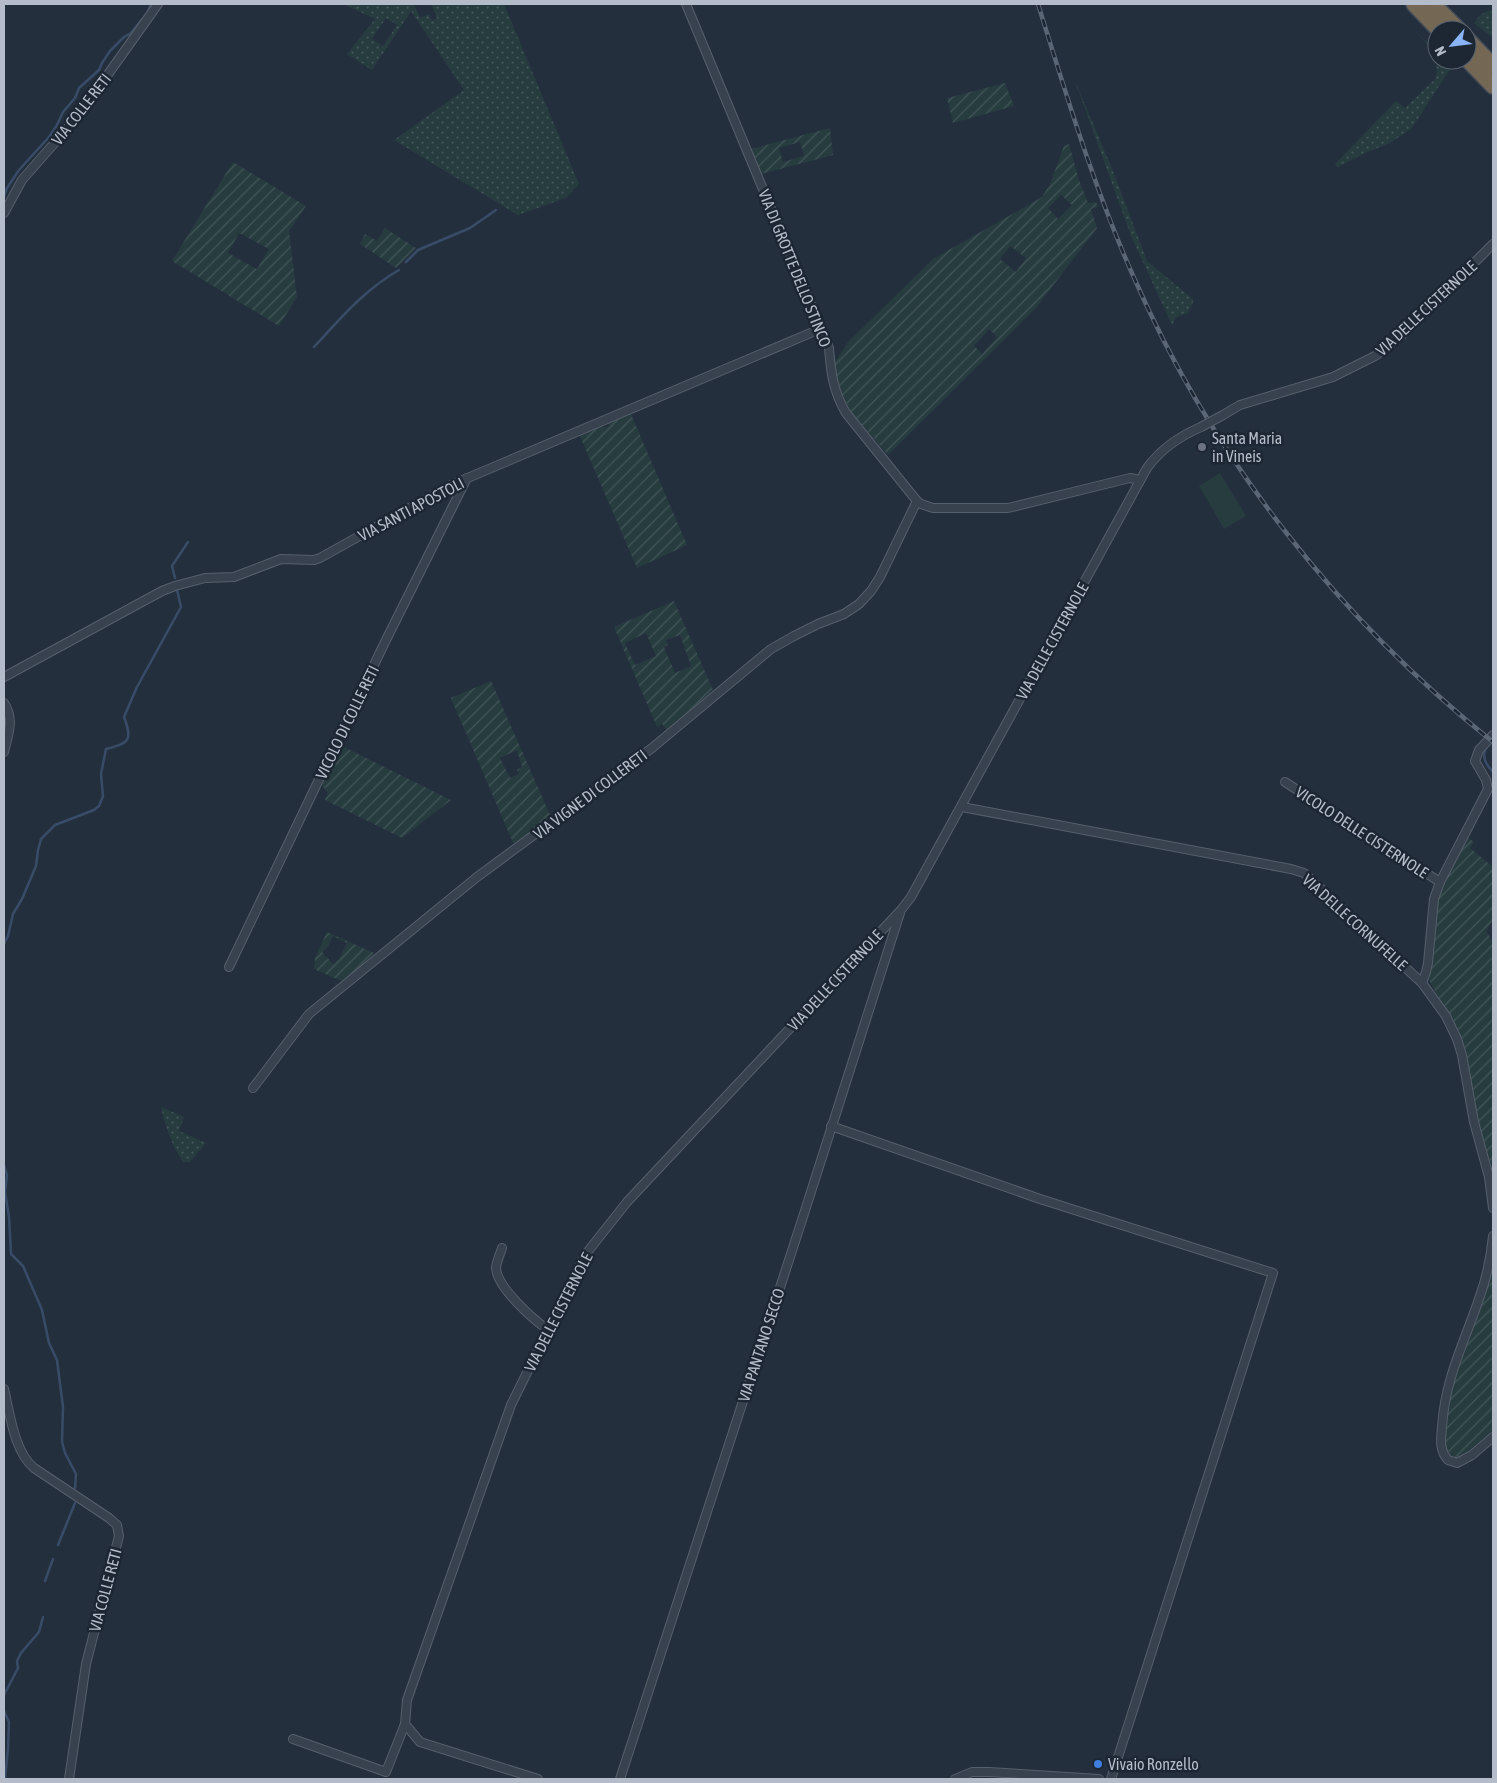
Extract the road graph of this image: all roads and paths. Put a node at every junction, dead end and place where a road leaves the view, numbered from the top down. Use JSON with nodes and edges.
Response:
{"nodes":[{"id":1,"x":158,"y":4,"type":"edge"},
{"id":2,"x":686,"y":4,"type":"edge"},
{"id":3,"x":1414,"y":4,"type":"edge"},
{"id":4,"x":1433,"y":4,"type":"edge"},
{"id":5,"x":1430,"y":20,"type":"edge"},
{"id":6,"x":1449,"y":20,"type":"edge"},
{"id":7,"x":1477,"y":49,"type":"edge"},
{"id":8,"x":1493,"y":66,"type":"edge"},
{"id":9,"x":1477,"y":69,"type":"edge"},
{"id":10,"x":1493,"y":86,"type":"edge"},
{"id":11,"x":4,"y":213,"type":"edge"},
{"id":12,"x":1493,"y":244,"type":"edge"},
{"id":13,"x":820,"y":329,"type":"junction"},
{"id":14,"x":467,"y":478,"type":"junction"},
{"id":15,"x":1140,"y":480,"type":"junction"},
{"id":16,"x":917,"y":501,"type":"junction"},
{"id":17,"x":4,"y":677,"type":"edge"},
{"id":18,"x":4,"y":703,"type":"edge"},
{"id":19,"x":1493,"y":735,"type":"edge"},
{"id":20,"x":4,"y":752,"type":"edge"},
{"id":21,"x":1285,"y":782,"type":"dead end"},
{"id":22,"x":962,"y":807,"type":"junction"},
{"id":23,"x":1440,"y":882,"type":"junction"},
{"id":24,"x":901,"y":910,"type":"junction"},
{"id":25,"x":229,"y":967,"type":"dead end"},
{"id":26,"x":1422,"y":982,"type":"junction"},
{"id":27,"x":253,"y":1088,"type":"dead end"},
{"id":28,"x":831,"y":1126,"type":"junction"},
{"id":29,"x":1493,"y":1208,"type":"edge"},
{"id":30,"x":1493,"y":1236,"type":"edge"},
{"id":31,"x":502,"y":1248,"type":"dead end"},
{"id":32,"x":548,"y":1330,"type":"junction"},
{"id":33,"x":4,"y":1389,"type":"edge"},
{"id":34,"x":1493,"y":1437,"type":"edge"},
{"id":35,"x":405,"y":1724,"type":"junction"},
{"id":36,"x":293,"y":1738,"type":"dead end"},
{"id":37,"x":69,"y":1779,"type":"edge"},
{"id":38,"x":538,"y":1779,"type":"edge"},
{"id":39,"x":620,"y":1779,"type":"edge"},
{"id":40,"x":954,"y":1779,"type":"edge"},
{"id":41,"x":1099,"y":1779,"type":"edge"},
{"id":42,"x":1111,"y":1779,"type":"edge"}],
"edges":[{"from":1,"to":11,"type":"street","name":"VIA COLLE RETI"},
{"from":2,"to":13,"type":"street","name":"VIA DI GROTTE DELLO STINCO"},
{"from":3,"to":5,"type":"highway"},
{"from":4,"to":6,"type":"highway"},
{"from":7,"to":8,"type":"highway"},
{"from":9,"to":10,"type":"highway"},
{"from":12,"to":15,"type":"street","name":"VIA DELLE CISTERNOLE","bridge":true},
{"from":13,"to":14,"type":"street","name":"VIA SANTI APOSTOLI"},
{"from":13,"to":16,"type":"street","name":"VIA DI GROTTE DELLO STINCO"},
{"from":14,"to":17,"type":"street","name":"VIA SANTI APOSTOLI"},
{"from":14,"to":25,"type":"street","name":"VICOLO DI COLLE RETI"},
{"from":15,"to":16,"type":"street"},
{"from":15,"to":22,"type":"street","name":"VIA DELLE CISTERNOLE"},
{"from":16,"to":27,"type":"street","name":"VIA VIGNE DI COLLERETI"},
{"from":18,"to":20,"type":"street"},
{"from":19,"to":23,"type":"street","name":"VICOLO DELLE CISTERNOLE"},
{"from":21,"to":23,"type":"street","name":"VICOLO DELLE CISTERNOLE"},
{"from":22,"to":24,"type":"street","name":"VIA DELLE CISTERNOLE"},
{"from":22,"to":26,"type":"street","name":"VIA DELLE CORNUFELLE"},
{"from":23,"to":26,"type":"street","name":"VICOLO DELLE CISTERNOLE"},
{"from":24,"to":28,"type":"street","name":"VIA PANTANO SECCO"},
{"from":24,"to":32,"type":"street","name":"VIA DELLE CISTERNOLE"},
{"from":26,"to":29,"type":"street","name":"VIA DELLE CORNUFELLE"},
{"from":28,"to":39,"type":"street","name":"VIA PANTANO SECCO"},
{"from":28,"to":42,"type":"street"},
{"from":30,"to":34,"type":"street"},
{"from":31,"to":32,"type":"street"},
{"from":32,"to":35,"type":"street","name":"VIA DELLE CISTERNOLE"},
{"from":33,"to":37,"type":"street","name":"VIA COLLE RETI"},
{"from":35,"to":36,"type":"street","name":"VIA DELLE CISTERNOLE"},
{"from":35,"to":38,"type":"street"},
{"from":40,"to":41,"type":"street"}]}
